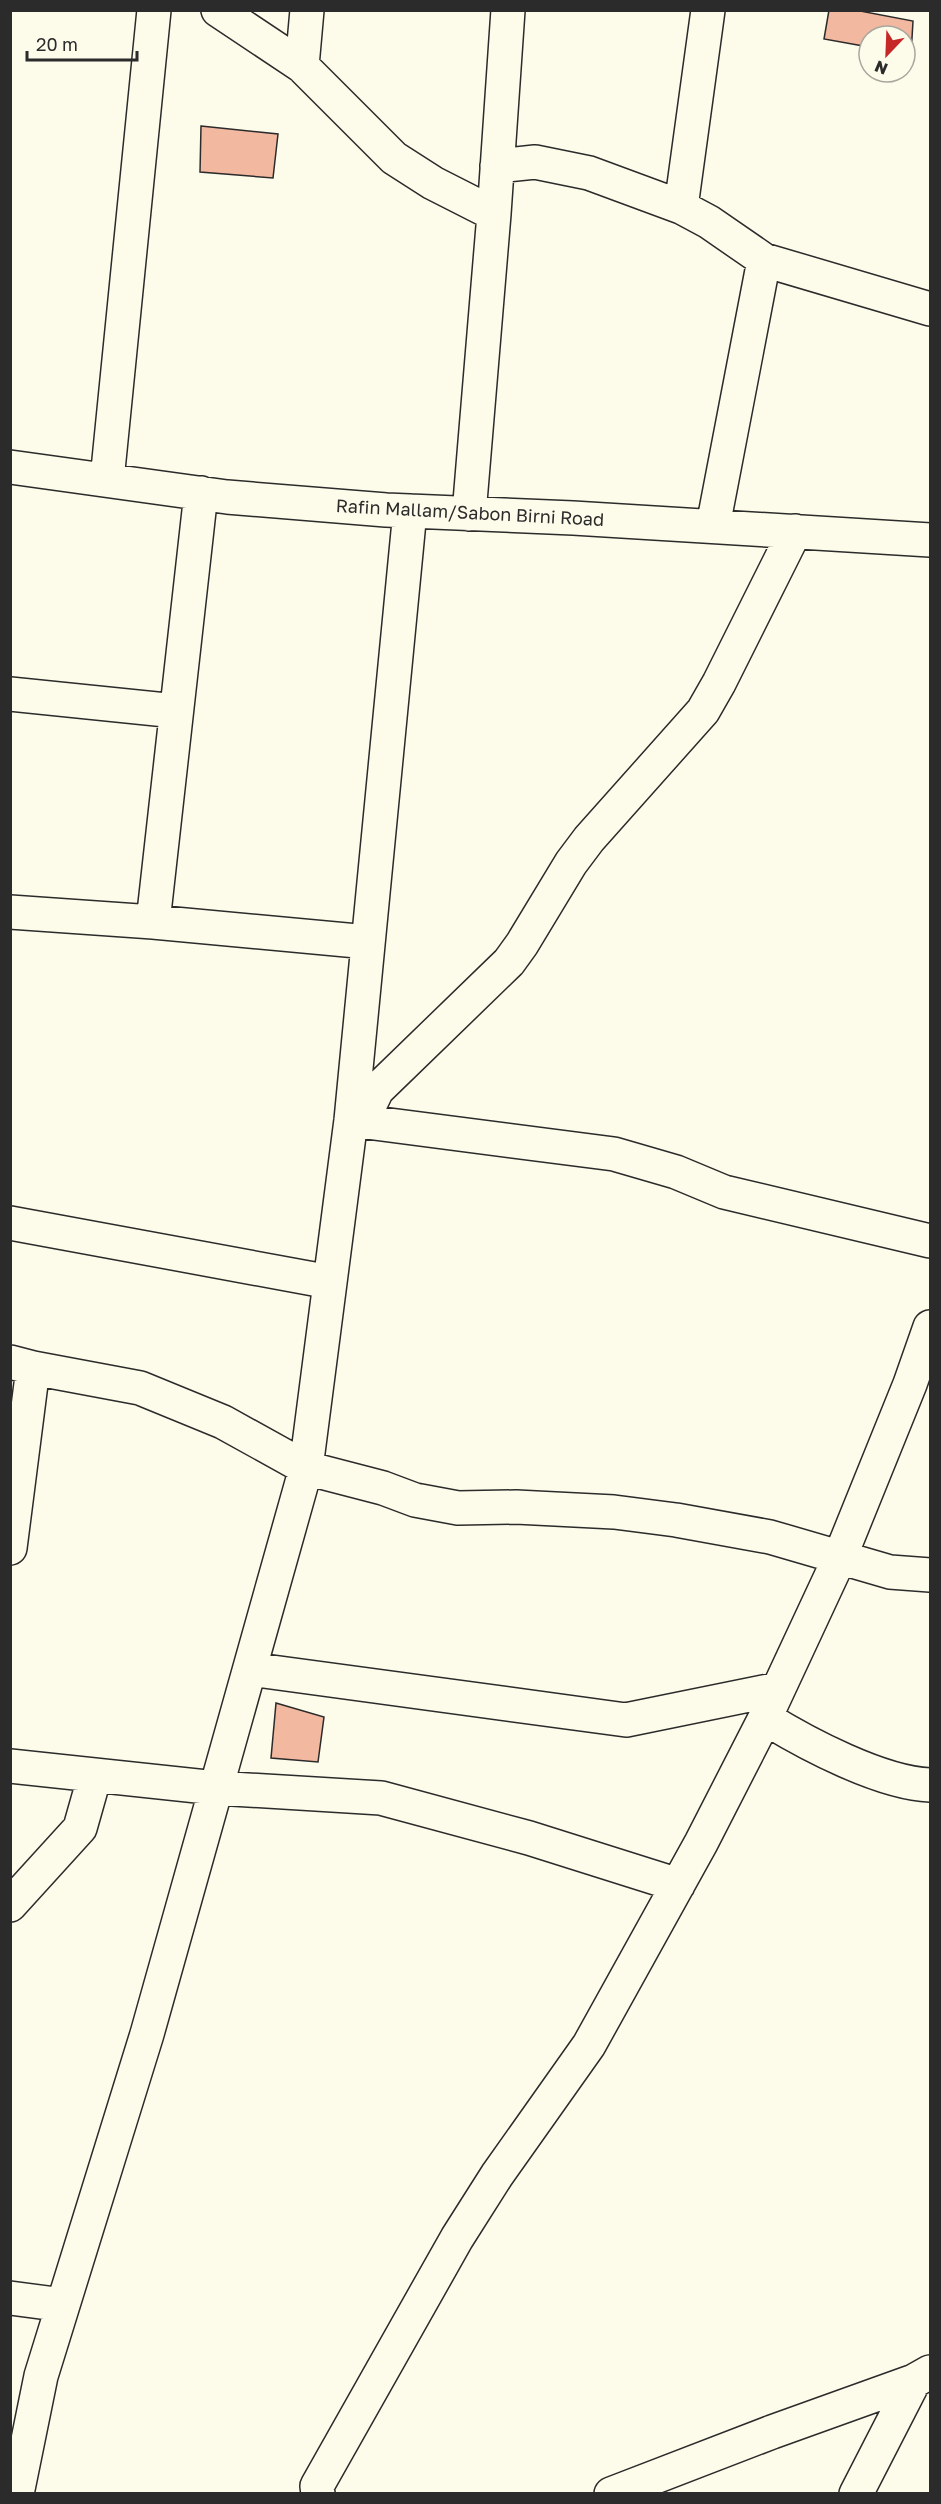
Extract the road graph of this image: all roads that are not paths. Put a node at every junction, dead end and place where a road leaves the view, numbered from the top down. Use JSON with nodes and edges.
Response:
{"nodes":[{"id":1,"x":154,"y":10,"type":"edge"},
{"id":2,"x":218,"y":10,"type":"edge"},
{"id":3,"x":307,"y":10,"type":"edge"},
{"id":4,"x":508,"y":10,"type":"edge"},
{"id":5,"x":708,"y":10,"type":"edge"},
{"id":6,"x":302,"y":66,"type":"junction"},
{"id":7,"x":497,"y":166,"type":"junction"},
{"id":8,"x":681,"y":207,"type":"junction"},
{"id":9,"x":495,"y":214,"type":"junction"},
{"id":10,"x":764,"y":260,"type":"junction"},
{"id":11,"x":930,"y":309,"type":"edge"},
{"id":12,"x":10,"y":466,"type":"edge"},
{"id":13,"x":107,"y":480,"type":"junction"},
{"id":14,"x":201,"y":493,"type":"junction"},
{"id":15,"x":410,"y":511,"type":"junction"},
{"id":16,"x":469,"y":514,"type":"junction"},
{"id":17,"x":713,"y":526,"type":"junction"},
{"id":18,"x":795,"y":531,"type":"junction"},
{"id":19,"x":930,"y":540,"type":"edge"},
{"id":20,"x":10,"y":694,"type":"edge"},
{"id":21,"x":176,"y":711,"type":"junction"},
{"id":22,"x":10,"y":912,"type":"edge"},
{"id":23,"x":153,"y":922,"type":"junction"},
{"id":24,"x":368,"y":942,"type":"junction"},
{"id":25,"x":356,"y":1121,"type":"junction"},
{"id":26,"x":10,"y":1223,"type":"edge"},
{"id":27,"x":930,"y":1241,"type":"edge"},
{"id":28,"x":330,"y":1282,"type":"junction"},
{"id":29,"x":930,"y":1327,"type":"edge"},
{"id":30,"x":22,"y":1365,"type":"edge"},
{"id":31,"x":920,"y":1388,"type":"edge"},
{"id":32,"x":306,"y":1468,"type":"junction"},
{"id":33,"x":10,"y":1548,"type":"edge"},
{"id":34,"x":840,"y":1557,"type":"junction"},
{"id":35,"x":930,"y":1575,"type":"edge"},
{"id":36,"x":250,"y":1669,"type":"junction"},
{"id":37,"x":778,"y":1689,"type":"junction"},
{"id":38,"x":765,"y":1718,"type":"junction"},
{"id":39,"x":10,"y":1766,"type":"edge"},
{"id":40,"x":95,"y":1775,"type":"junction"},
{"id":41,"x":930,"y":1785,"type":"edge"},
{"id":42,"x":216,"y":1788,"type":"junction"},
{"id":43,"x":678,"y":1886,"type":"junction"},
{"id":44,"x":10,"y":1905,"type":"edge"},
{"id":45,"x":10,"y":2298,"type":"edge"},
{"id":46,"x":63,"y":2305,"type":"junction"},
{"id":47,"x":922,"y":2377,"type":"edge"},
{"id":48,"x":17,"y":2493,"type":"edge"},
{"id":49,"x":318,"y":2493,"type":"edge"},
{"id":50,"x":611,"y":2493,"type":"edge"},
{"id":51,"x":856,"y":2493,"type":"edge"}],
"edges":[{"from":1,"to":13,"type":"street"},
{"from":2,"to":6,"type":"street"},
{"from":3,"to":6,"type":"street"},
{"from":4,"to":7,"type":"street"},
{"from":5,"to":8,"type":"street"},
{"from":6,"to":9,"type":"street"},
{"from":7,"to":8,"type":"street"},
{"from":7,"to":9,"type":"street"},
{"from":8,"to":10,"type":"street"},
{"from":9,"to":16,"type":"street"},
{"from":10,"to":11,"type":"street"},
{"from":10,"to":17,"type":"street"},
{"from":12,"to":13,"type":"street","name":"Rafin Mallam/Sabon Birni Road"},
{"from":13,"to":14,"type":"street","name":"Rafin Mallam/Sabon Birni Road"},
{"from":14,"to":15,"type":"street","name":"Rafin Mallam/Sabon Birni Road"},
{"from":14,"to":21,"type":"street"},
{"from":15,"to":16,"type":"street","name":"Rafin Mallam/Sabon Birni Road"},
{"from":15,"to":24,"type":"street"},
{"from":16,"to":17,"type":"street","name":"Rafin Mallam/Sabon Birni Road"},
{"from":17,"to":18,"type":"street","name":"Rafin Mallam/Sabon Birni Road"},
{"from":18,"to":19,"type":"street","name":"Rafin Mallam/Sabon Birni Road"},
{"from":18,"to":25,"type":"street"},
{"from":20,"to":21,"type":"street"},
{"from":21,"to":23,"type":"street"},
{"from":22,"to":23,"type":"street"},
{"from":23,"to":24,"type":"street"},
{"from":24,"to":25,"type":"street"},
{"from":25,"to":27,"type":"street"},
{"from":25,"to":28,"type":"street"},
{"from":26,"to":28,"type":"street"},
{"from":28,"to":32,"type":"street"},
{"from":29,"to":31,"type":"street"},
{"from":30,"to":32,"type":"street"},
{"from":30,"to":33,"type":"street"},
{"from":31,"to":34,"type":"street"},
{"from":32,"to":34,"type":"street"},
{"from":32,"to":36,"type":"street"},
{"from":34,"to":35,"type":"street"},
{"from":34,"to":37,"type":"street"},
{"from":36,"to":37,"type":"street"},
{"from":36,"to":42,"type":"street"},
{"from":37,"to":38,"type":"street"},
{"from":38,"to":41,"type":"street"},
{"from":38,"to":43,"type":"street"},
{"from":39,"to":40,"type":"street"},
{"from":40,"to":42,"type":"street"},
{"from":40,"to":44,"type":"street"},
{"from":42,"to":43,"type":"street"},
{"from":42,"to":46,"type":"street"},
{"from":43,"to":49,"type":"street"},
{"from":45,"to":46,"type":"street"},
{"from":46,"to":48,"type":"street"},
{"from":47,"to":50,"type":"street"},
{"from":47,"to":51,"type":"street"}]}
